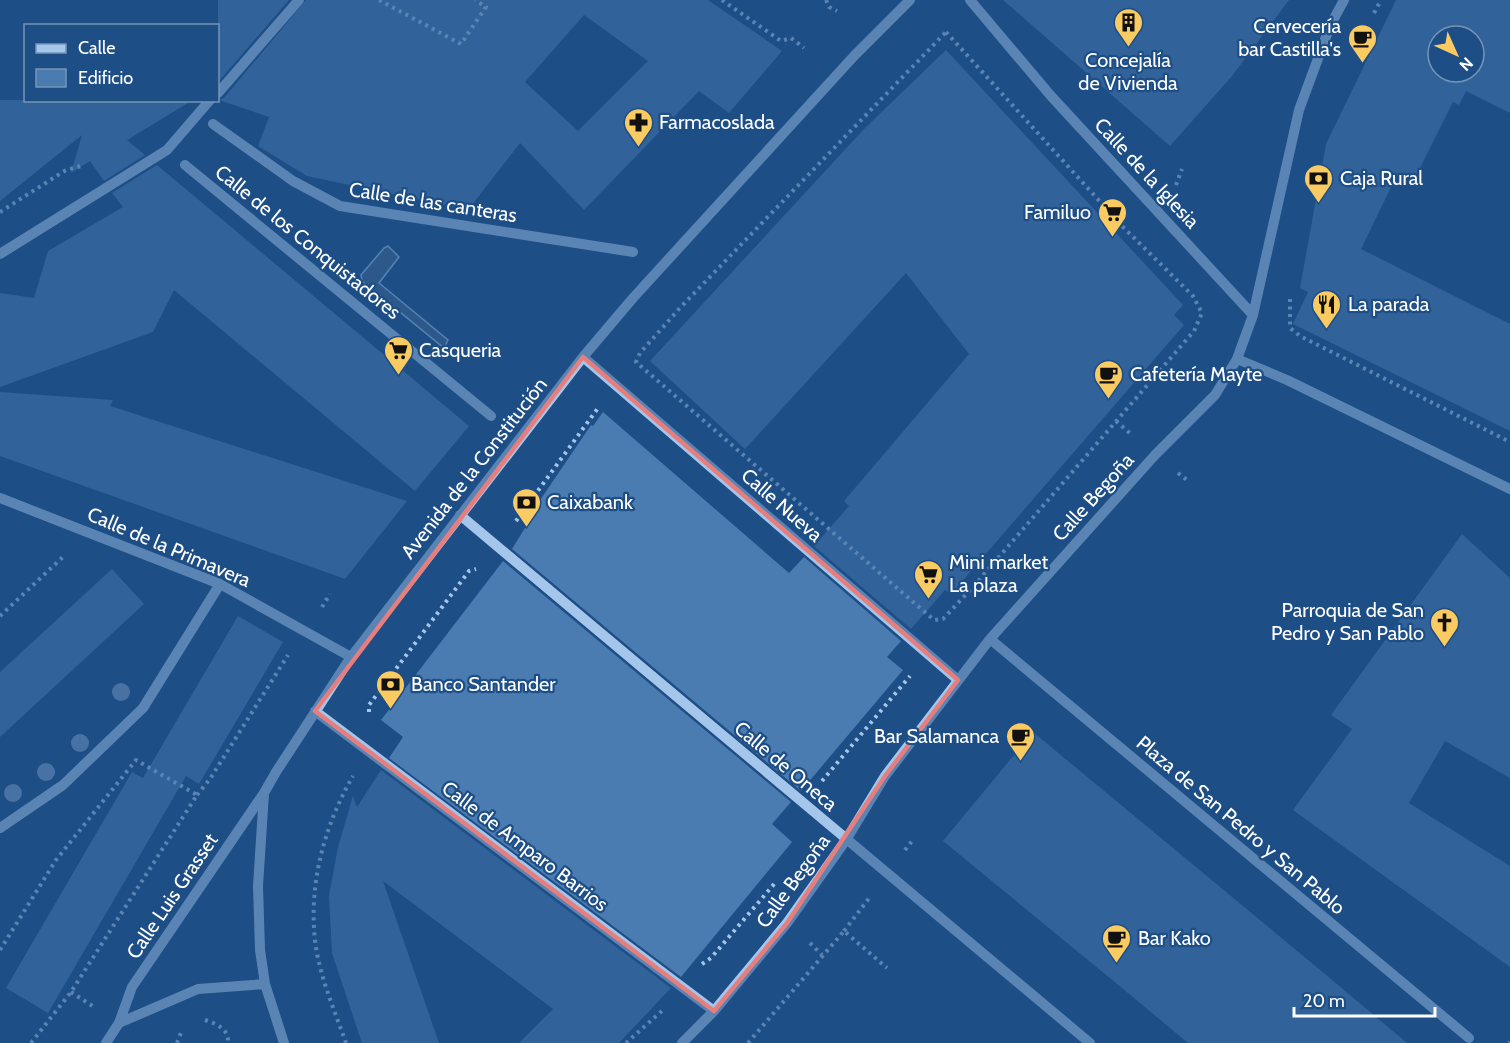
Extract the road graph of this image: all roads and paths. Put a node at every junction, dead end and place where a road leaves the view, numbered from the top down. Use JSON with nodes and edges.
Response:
{"nodes":[{"id":1,"x":299,"y":0,"type":"edge"},
{"id":2,"x":379,"y":0,"type":"edge"},
{"id":3,"x":475,"y":0,"type":"edge"},
{"id":4,"x":722,"y":0,"type":"edge"},
{"id":5,"x":826,"y":0,"type":"edge"},
{"id":6,"x":910,"y":0,"type":"edge"},
{"id":7,"x":970,"y":0,"type":"edge"},
{"id":8,"x":1344,"y":0,"type":"edge"},
{"id":9,"x":1381,"y":0,"type":"edge"},
{"id":10,"x":837,"y":11,"type":"dead end"},
{"id":11,"x":1371,"y":20,"type":"dead end"},
{"id":12,"x":946,"y":32,"type":"joint"},
{"id":13,"x":804,"y":48,"type":"dead end"},
{"id":14,"x":219,"y":92,"type":"edge"},
{"id":15,"x":208,"y":102,"type":"edge"},
{"id":16,"x":213,"y":124,"type":"dead end"},
{"id":17,"x":185,"y":165,"type":"dead end"},
{"id":18,"x":633,"y":252,"type":"dead end"},
{"id":19,"x":0,"y":254,"type":"edge"},
{"id":20,"x":1290,"y":294,"type":"dead end"},
{"id":21,"x":1253,"y":315,"type":"junction"},
{"id":22,"x":583,"y":357,"type":"junction"},
{"id":23,"x":1237,"y":359,"type":"junction"},
{"id":24,"x":604,"y":399,"type":"dead end"},
{"id":25,"x":491,"y":416,"type":"dead end"},
{"id":26,"x":1510,"y":442,"type":"edge"},
{"id":27,"x":1510,"y":489,"type":"edge"},
{"id":28,"x":0,"y":498,"type":"edge"},
{"id":29,"x":460,"y":515,"type":"junction"},
{"id":30,"x":514,"y":524,"type":"dead end"},
{"id":31,"x":72,"y":549,"type":"dead end"},
{"id":32,"x":479,"y":568,"type":"dead end"},
{"id":33,"x":220,"y":584,"type":"junction"},
{"id":34,"x":330,"y":594,"type":"dead end"},
{"id":35,"x":0,"y":616,"type":"edge"},
{"id":36,"x":306,"y":631,"type":"junction"},
{"id":37,"x":990,"y":639,"type":"junction"},
{"id":38,"x":351,"y":657,"type":"junction"},
{"id":39,"x":912,"y":674,"type":"dead end"},
{"id":40,"x":958,"y":680,"type":"junction"},
{"id":41,"x":315,"y":711,"type":"junction"},
{"id":42,"x":368,"y":719,"type":"dead end"},
{"id":43,"x":358,"y":768,"type":"dead end"},
{"id":44,"x":813,"y":778,"type":"dead end"},
{"id":45,"x":822,"y":780,"type":"junction"},
{"id":46,"x":815,"y":788,"type":"dead end"},
{"id":47,"x":264,"y":793,"type":"junction"},
{"id":48,"x":196,"y":795,"type":"junction"},
{"id":49,"x":0,"y":828,"type":"edge"},
{"id":50,"x":846,"y":840,"type":"junction"},
{"id":51,"x":776,"y":882,"type":"dead end"},
{"id":52,"x":0,"y":951,"type":"edge"},
{"id":53,"x":700,"y":966,"type":"dead end"},
{"id":54,"x":887,"y":968,"type":"dead end"},
{"id":55,"x":265,"y":984,"type":"junction"},
{"id":56,"x":668,"y":1006,"type":"dead end"},
{"id":57,"x":714,"y":1011,"type":"junction"},
{"id":58,"x":194,"y":1022,"type":"dead end"},
{"id":59,"x":119,"y":1023,"type":"junction"},
{"id":60,"x":188,"y":1026,"type":"dead end"},
{"id":61,"x":1468,"y":1038,"type":"dead end"},
{"id":62,"x":31,"y":1043,"type":"edge"},
{"id":63,"x":106,"y":1043,"type":"edge"},
{"id":64,"x":177,"y":1043,"type":"edge"},
{"id":65,"x":228,"y":1043,"type":"edge"},
{"id":66,"x":284,"y":1043,"type":"edge"},
{"id":67,"x":345,"y":1043,"type":"edge"},
{"id":68,"x":626,"y":1043,"type":"edge"},
{"id":69,"x":682,"y":1043,"type":"edge"},
{"id":70,"x":748,"y":1043,"type":"edge"},
{"id":71,"x":1090,"y":1043,"type":"edge"}],
"edges":[{"from":1,"to":14,"type":"street"},
{"from":2,"to":3,"type":"path"},
{"from":4,"to":13,"type":"path"},
{"from":5,"to":10,"type":"path"},
{"from":6,"to":22,"type":"street","name":"Avenida de la Constitución"},
{"from":7,"to":21,"type":"street","name":"Calle de la Iglesia"},
{"from":8,"to":21,"type":"street","name":"Calle Begoña"},
{"from":9,"to":11,"type":"path"},
{"from":12,"to":12,"type":"path"},
{"from":15,"to":19,"type":"street"},
{"from":16,"to":18,"type":"street","name":"Calle de las canteras"},
{"from":17,"to":25,"type":"street","name":"Calle de los Conquistadores"},
{"from":20,"to":26,"type":"path"},
{"from":21,"to":23,"type":"street","name":"Calle Begoña"},
{"from":22,"to":29,"type":"street","name":"Avenida de la Constitución"},
{"from":22,"to":40,"type":"street","name":"Calle Nueva"},
{"from":23,"to":27,"type":"street"},
{"from":23,"to":37,"type":"street","name":"Calle Begoña"},
{"from":24,"to":30,"type":"path"},
{"from":28,"to":33,"type":"street","name":"Calle de la Primavera"},
{"from":29,"to":38,"type":"street","name":"Avenida de la Constitución"},
{"from":29,"to":50,"type":"street","name":"Calle de Oneca"},
{"from":31,"to":35,"type":"path"},
{"from":32,"to":42,"type":"path"},
{"from":33,"to":36,"type":"street","name":"Calle de la Primavera"},
{"from":33,"to":49,"type":"street"},
{"from":34,"to":36,"type":"path"},
{"from":36,"to":38,"type":"street","name":"Calle de la Primavera"},
{"from":36,"to":48,"type":"path"},
{"from":37,"to":40,"type":"street","name":"Calle Begoña"},
{"from":37,"to":61,"type":"street","name":"Plaza de San Pedro y San Pablo"},
{"from":38,"to":41,"type":"street","name":"Avenida de la Constitución"},
{"from":39,"to":45,"type":"path"},
{"from":40,"to":50,"type":"street","name":"Calle Begoña"},
{"from":41,"to":47,"type":"street","name":"Avenida de la Constitución"},
{"from":41,"to":57,"type":"street","name":"Calle de Amparo Barrios"},
{"from":43,"to":67,"type":"path"},
{"from":44,"to":45,"type":"path"},
{"from":45,"to":46,"type":"path"},
{"from":47,"to":55,"type":"street","name":"Avenida de la Constitución"},
{"from":47,"to":59,"type":"street","name":"Calle Luis Grasset"},
{"from":48,"to":52,"type":"path"},
{"from":48,"to":62,"type":"path"},
{"from":50,"to":57,"type":"street","name":"Calle Begoña"},
{"from":50,"to":71,"type":"street","name":"Calle de Oneca"},
{"from":51,"to":53,"type":"path"},
{"from":54,"to":70,"type":"path"},
{"from":55,"to":59,"type":"street"},
{"from":55,"to":66,"type":"street","name":"Avenida de la Constitución"},
{"from":56,"to":68,"type":"path"},
{"from":57,"to":69,"type":"street","name":"Calle Begoña"},
{"from":58,"to":65,"type":"path"},
{"from":59,"to":63,"type":"street","name":"Calle Luis Grasset"},
{"from":60,"to":64,"type":"path"}]}
